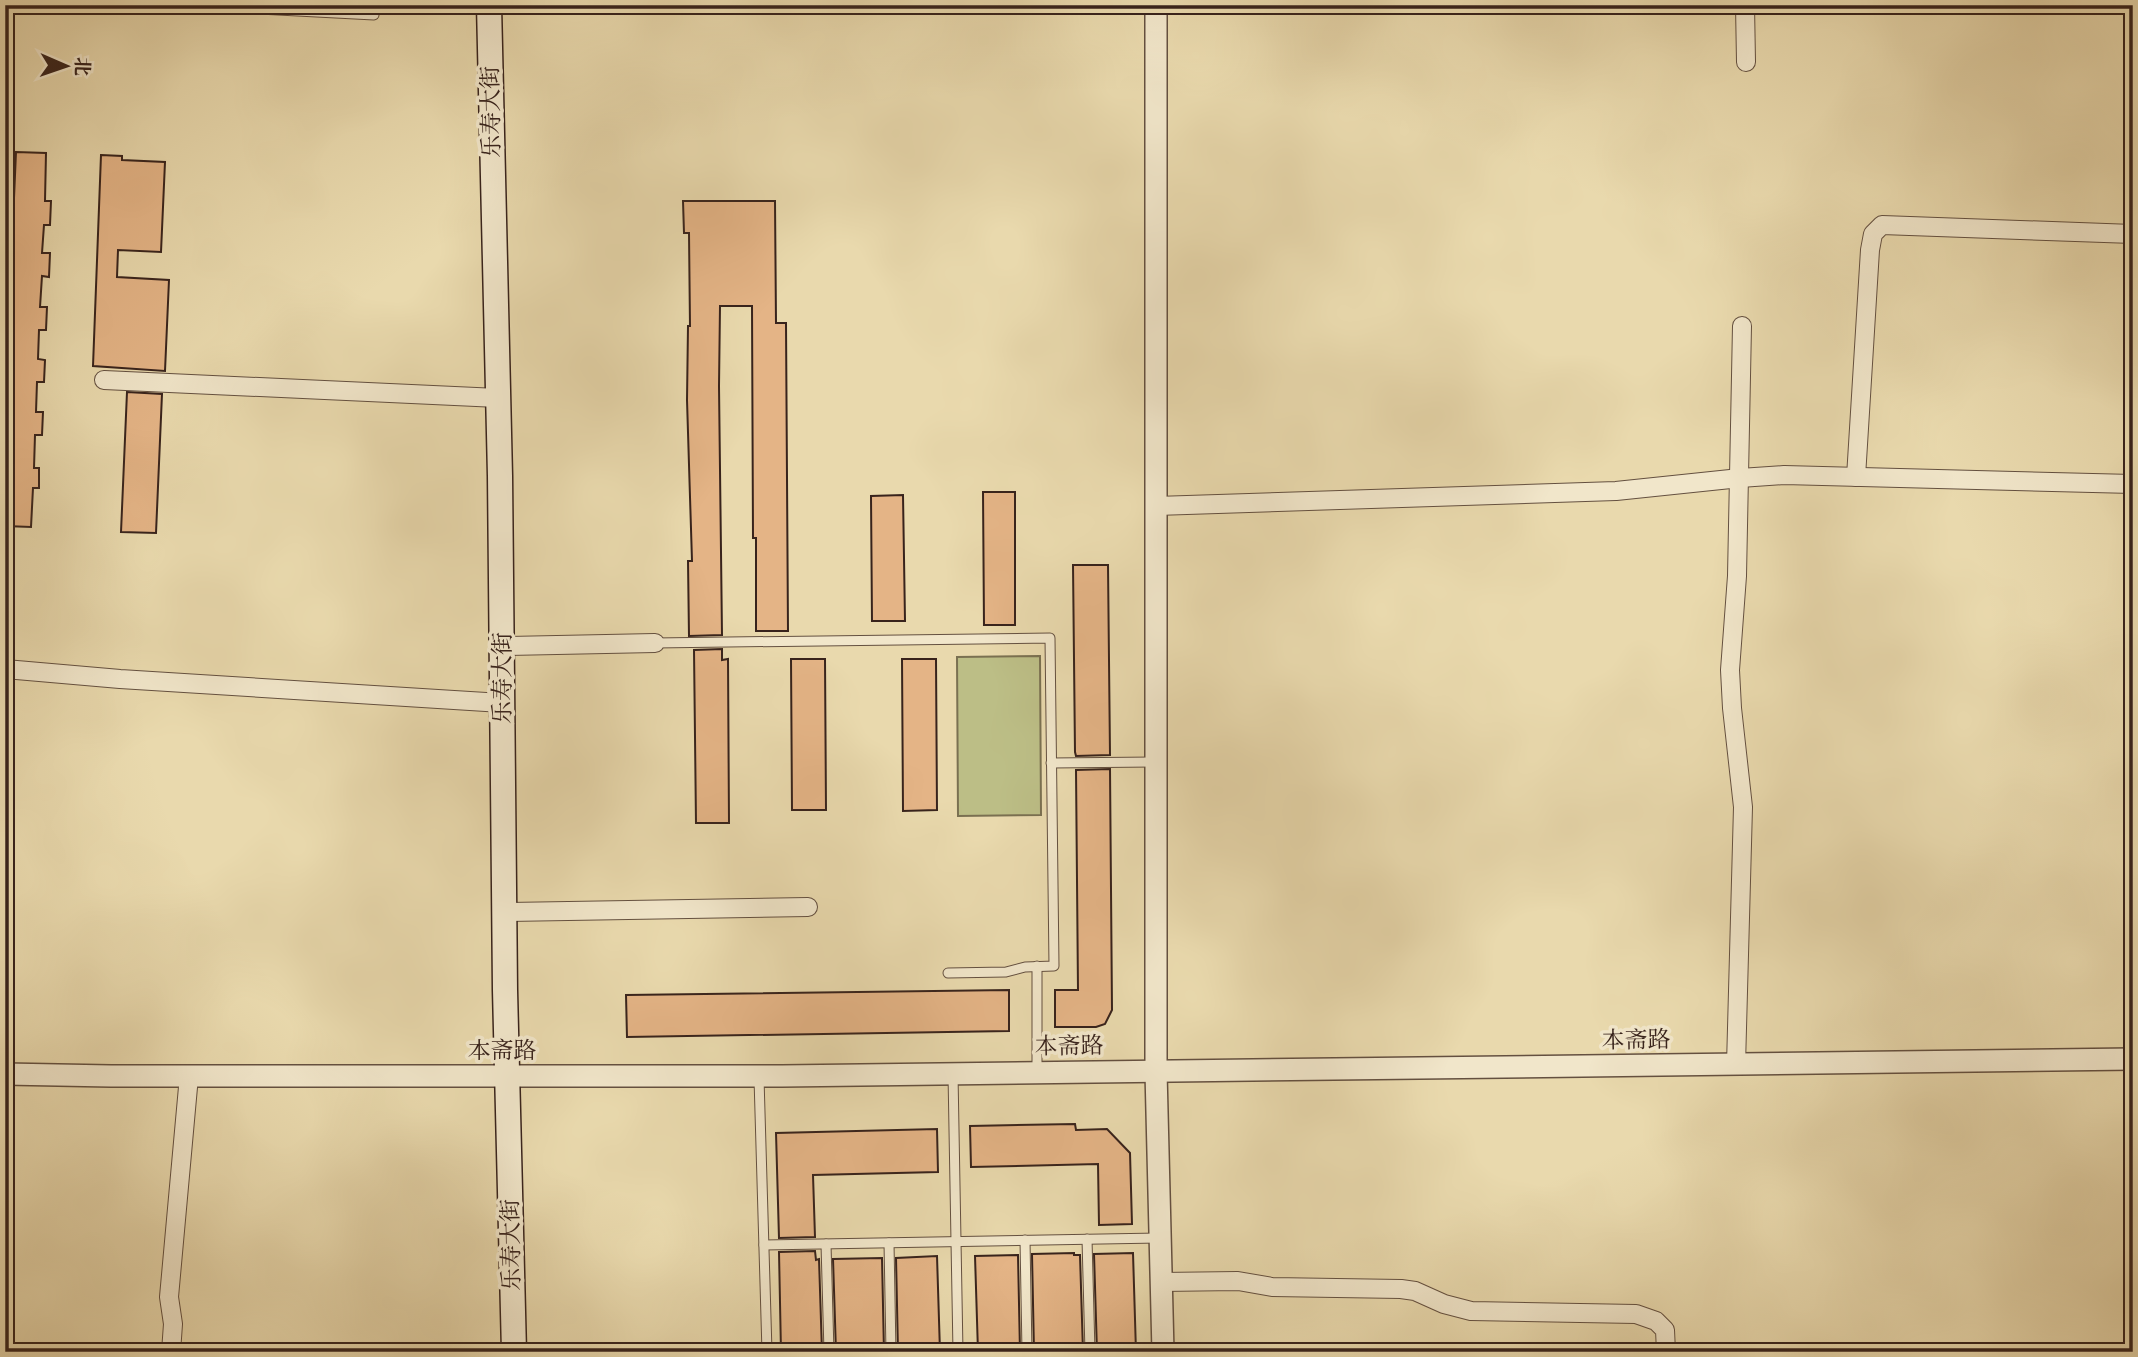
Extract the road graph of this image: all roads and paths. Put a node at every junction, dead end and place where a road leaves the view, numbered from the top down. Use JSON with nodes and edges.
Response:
{"nodes":[{"id":1,"x":185,"y":5,"type":"edge"},
{"id":2,"x":489,"y":5,"type":"edge"},
{"id":3,"x":1156,"y":5,"type":"edge"},
{"id":4,"x":1745,"y":5,"type":"edge"},
{"id":5,"x":374,"y":15,"type":"dead end"},
{"id":6,"x":1746,"y":62,"type":"dead end"},
{"id":7,"x":2133,"y":233,"type":"edge"},
{"id":8,"x":1742,"y":326,"type":"dead end"},
{"id":9,"x":104,"y":380,"type":"dead end"},
{"id":10,"x":498,"y":398,"type":"junction"},
{"id":11,"x":1856,"y":477,"type":"junction"},
{"id":12,"x":1740,"y":478,"type":"junction"},
{"id":13,"x":2133,"y":484,"type":"edge"},
{"id":14,"x":1156,"y":506,"type":"junction"},
{"id":15,"x":655,"y":643,"type":"joint"},
{"id":16,"x":502,"y":646,"type":"junction"},
{"id":17,"x":5,"y":669,"type":"edge"},
{"id":18,"x":502,"y":703,"type":"junction"},
{"id":19,"x":1156,"y":762,"type":"junction"},
{"id":20,"x":1051,"y":763,"type":"junction"},
{"id":21,"x":808,"y":907,"type":"dead end"},
{"id":22,"x":504,"y":912,"type":"junction"},
{"id":23,"x":1037,"y":966,"type":"junction"},
{"id":24,"x":948,"y":973,"type":"dead end"},
{"id":25,"x":2133,"y":1059,"type":"edge"},
{"id":26,"x":1736,"y":1065,"type":"junction"},
{"id":27,"x":1156,"y":1072,"type":"junction"},
{"id":28,"x":1037,"y":1073,"type":"junction"},
{"id":29,"x":5,"y":1074,"type":"edge"},
{"id":30,"x":953,"y":1074,"type":"junction"},
{"id":31,"x":189,"y":1076,"type":"junction"},
{"id":32,"x":507,"y":1076,"type":"junction"},
{"id":33,"x":759,"y":1076,"type":"junction"},
{"id":34,"x":1160,"y":1237,"type":"junction"},
{"id":35,"x":1087,"y":1239,"type":"junction"},
{"id":36,"x":1025,"y":1240,"type":"junction"},
{"id":37,"x":956,"y":1242,"type":"junction"},
{"id":38,"x":889,"y":1243,"type":"junction"},
{"id":39,"x":826,"y":1244,"type":"junction"},
{"id":40,"x":764,"y":1245,"type":"junction"},
{"id":41,"x":1161,"y":1282,"type":"junction"},
{"id":42,"x":171,"y":1352,"type":"edge"},
{"id":43,"x":514,"y":1352,"type":"edge"},
{"id":44,"x":767,"y":1352,"type":"edge"},
{"id":45,"x":829,"y":1352,"type":"edge"},
{"id":46,"x":891,"y":1352,"type":"edge"},
{"id":47,"x":958,"y":1352,"type":"edge"},
{"id":48,"x":1027,"y":1352,"type":"edge"},
{"id":49,"x":1090,"y":1352,"type":"edge"},
{"id":50,"x":1163,"y":1352,"type":"edge"},
{"id":51,"x":1666,"y":1352,"type":"edge"}],
"edges":[{"from":1,"to":5,"type":"lane"},
{"from":2,"to":10,"type":"main road","name":"乐寿大街"},
{"from":3,"to":14,"type":"street"},
{"from":4,"to":6,"type":"street"},
{"from":7,"to":11,"type":"street"},
{"from":8,"to":12,"type":"street"},
{"from":9,"to":10,"type":"street"},
{"from":10,"to":16,"type":"main road","name":"乐寿大街"},
{"from":11,"to":12,"type":"street"},
{"from":11,"to":13,"type":"street"},
{"from":12,"to":14,"type":"street"},
{"from":12,"to":26,"type":"street"},
{"from":14,"to":19,"type":"street"},
{"from":15,"to":16,"type":"street"},
{"from":15,"to":20,"type":"lane"},
{"from":16,"to":18,"type":"main road","name":"乐寿大街"},
{"from":17,"to":18,"type":"street"},
{"from":18,"to":22,"type":"main road","name":"乐寿大街"},
{"from":19,"to":20,"type":"lane"},
{"from":19,"to":27,"type":"street"},
{"from":20,"to":23,"type":"lane"},
{"from":21,"to":22,"type":"street"},
{"from":22,"to":32,"type":"main road","name":"乐寿大街"},
{"from":23,"to":24,"type":"lane"},
{"from":23,"to":28,"type":"lane"},
{"from":25,"to":26,"type":"street","name":"本斋路"},
{"from":26,"to":27,"type":"street","name":"本斋路"},
{"from":27,"to":28,"type":"street","name":"本斋路"},
{"from":27,"to":34,"type":"street"},
{"from":28,"to":30,"type":"street","name":"本斋路"},
{"from":29,"to":31,"type":"street","name":"本斋路"},
{"from":30,"to":33,"type":"street","name":"本斋路"},
{"from":30,"to":37,"type":"lane"},
{"from":31,"to":32,"type":"street","name":"本斋路"},
{"from":31,"to":42,"type":"street"},
{"from":32,"to":33,"type":"street","name":"本斋路"},
{"from":32,"to":43,"type":"main road","name":"乐寿大街"},
{"from":33,"to":40,"type":"lane"},
{"from":34,"to":35,"type":"lane"},
{"from":34,"to":41,"type":"street"},
{"from":35,"to":36,"type":"lane"},
{"from":35,"to":49,"type":"lane"},
{"from":36,"to":37,"type":"lane"},
{"from":36,"to":48,"type":"lane"},
{"from":37,"to":38,"type":"lane"},
{"from":37,"to":47,"type":"lane"},
{"from":38,"to":39,"type":"lane"},
{"from":38,"to":46,"type":"lane"},
{"from":39,"to":40,"type":"lane"},
{"from":39,"to":45,"type":"lane"},
{"from":40,"to":44,"type":"lane"},
{"from":41,"to":50,"type":"street"},
{"from":41,"to":51,"type":"street"}]}
